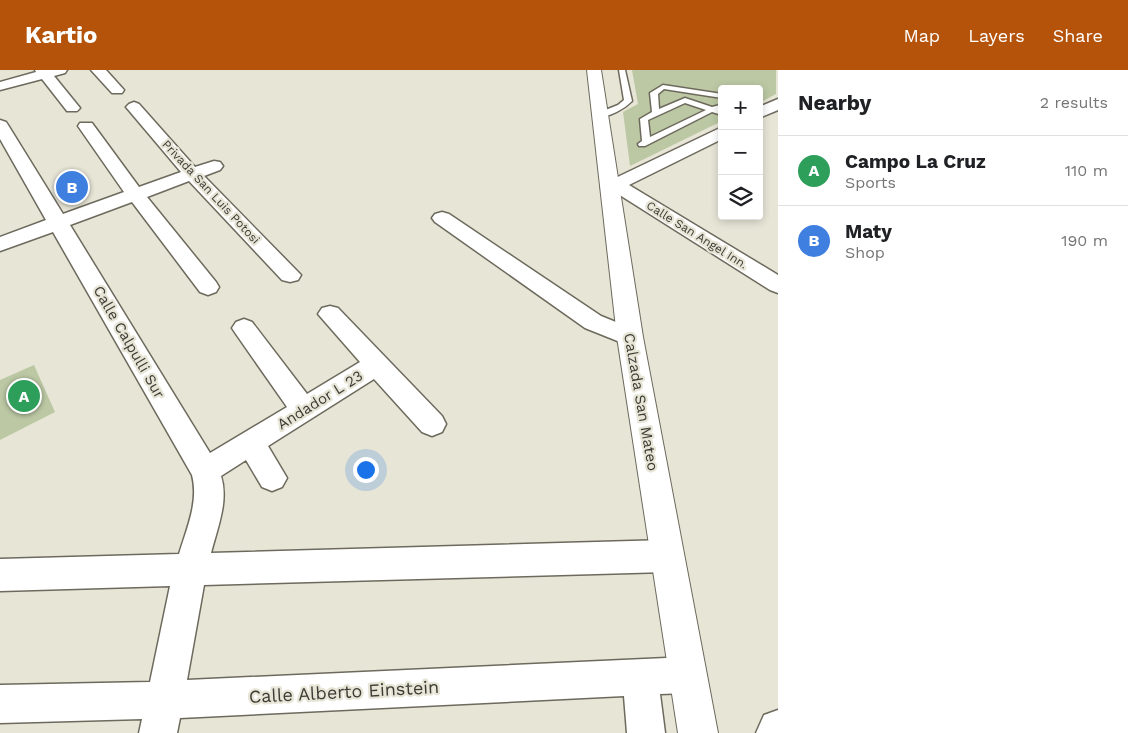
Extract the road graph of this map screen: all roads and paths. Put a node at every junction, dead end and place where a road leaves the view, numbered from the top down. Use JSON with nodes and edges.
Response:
{"nodes":[{"id":1,"x":60,"y":70,"type":"edge"},
{"id":2,"x":98,"y":70,"type":"edge"},
{"id":3,"x":594,"y":70,"type":"edge"},
{"id":4,"x":622,"y":70,"type":"edge"},
{"id":5,"x":44,"y":72,"type":"edge"},
{"id":6,"x":0,"y":86,"type":"edge"},
{"id":7,"x":674,"y":88,"type":"junction"},
{"id":8,"x":117,"y":90,"type":"dead end"},
{"id":9,"x":718,"y":95,"type":"edge"},
{"id":10,"x":680,"y":101,"type":"junction"},
{"id":11,"x":778,"y":104,"type":"edge"},
{"id":12,"x":134,"y":107,"type":"dead end"},
{"id":13,"x":718,"y":107,"type":"edge"},
{"id":14,"x":72,"y":108,"type":"dead end"},
{"id":15,"x":713,"y":110,"type":"junction"},
{"id":16,"x":763,"y":111,"type":"edge"},
{"id":17,"x":718,"y":112,"type":"edge"},
{"id":18,"x":656,"y":113,"type":"junction"},
{"id":19,"x":601,"y":115,"type":"junction"},
{"id":20,"x":0,"y":125,"type":"edge"},
{"id":21,"x":86,"y":126,"type":"dead end"},
{"id":22,"x":718,"y":134,"type":"edge"},
{"id":23,"x":214,"y":166,"type":"dead end"},
{"id":24,"x":192,"y":174,"type":"junction"},
{"id":25,"x":613,"y":187,"type":"junction"},
{"id":26,"x":136,"y":194,"type":"junction"},
{"id":27,"x":442,"y":218,"type":"dead end"},
{"id":28,"x":59,"y":223,"type":"junction"},
{"id":29,"x":0,"y":244,"type":"edge"},
{"id":30,"x":290,"y":275,"type":"dead end"},
{"id":31,"x":778,"y":286,"type":"edge"},
{"id":32,"x":208,"y":287,"type":"dead end"},
{"id":33,"x":330,"y":314,"type":"dead end"},
{"id":34,"x":244,"y":328,"type":"dead end"},
{"id":35,"x":630,"y":337,"type":"junction"},
{"id":36,"x":376,"y":365,"type":"junction"},
{"id":37,"x":304,"y":410,"type":"junction"},
{"id":38,"x":432,"y":424,"type":"dead end"},
{"id":39,"x":251,"y":443,"type":"junction"},
{"id":40,"x":205,"y":471,"type":"junction"},
{"id":41,"x":272,"y":478,"type":"dead end"},
{"id":42,"x":667,"y":556,"type":"junction"},
{"id":43,"x":190,"y":571,"type":"junction"},
{"id":44,"x":0,"y":575,"type":"edge"},
{"id":45,"x":688,"y":675,"type":"junction"},
{"id":46,"x":640,"y":677,"type":"junction"},
{"id":47,"x":0,"y":704,"type":"edge"},
{"id":48,"x":161,"y":717,"type":"edge"},
{"id":49,"x":778,"y":729,"type":"edge"},
{"id":50,"x":646,"y":733,"type":"edge"},
{"id":51,"x":698,"y":733,"type":"edge"},
{"id":52,"x":775,"y":733,"type":"edge"}],
"edges":[{"from":1,"to":5,"type":"street"},
{"from":2,"to":8,"type":"street"},
{"from":3,"to":19,"type":"main road","name":"Calzada San Mateo"},
{"from":4,"to":19,"type":"lane"},
{"from":5,"to":6,"type":"street"},
{"from":5,"to":14,"type":"street"},
{"from":7,"to":9,"type":"lane"},
{"from":7,"to":10,"type":"lane"},
{"from":7,"to":18,"type":"lane"},
{"from":10,"to":15,"type":"lane"},
{"from":10,"to":18,"type":"lane"},
{"from":11,"to":16,"type":"street"},
{"from":12,"to":24,"type":"street","name":"Privada San Luis Potosi"},
{"from":13,"to":15,"type":"lane"},
{"from":15,"to":17,"type":"lane"},
{"from":15,"to":18,"type":"lane"},
{"from":19,"to":25,"type":"main road","name":"Calzada San Mateo"},
{"from":20,"to":28,"type":"street","name":"Calle Calpulli Sur"},
{"from":21,"to":26,"type":"street"},
{"from":22,"to":25,"type":"street"},
{"from":23,"to":24,"type":"street"},
{"from":24,"to":26,"type":"street"},
{"from":24,"to":30,"type":"street","name":"Privada San Luis Potosi"},
{"from":25,"to":31,"type":"street","name":"Calle San Angel Inn."},
{"from":25,"to":35,"type":"main road","name":"Calzada San Mateo"},
{"from":26,"to":28,"type":"street"},
{"from":26,"to":32,"type":"street"},
{"from":27,"to":35,"type":"street"},
{"from":28,"to":29,"type":"street"},
{"from":28,"to":40,"type":"street","name":"Calle Calpulli Sur"},
{"from":33,"to":36,"type":"street","name":"Andador L 23"},
{"from":34,"to":37,"type":"street"},
{"from":35,"to":42,"type":"main road","name":"Calzada San Mateo"},
{"from":36,"to":37,"type":"street","name":"Andador L 23"},
{"from":36,"to":38,"type":"street"},
{"from":37,"to":39,"type":"street","name":"Andador L 23"},
{"from":39,"to":40,"type":"street","name":"Andador L 23"},
{"from":39,"to":41,"type":"street"},
{"from":40,"to":43,"type":"street","name":"Calle Calpulli Sur"},
{"from":42,"to":43,"type":"street"},
{"from":42,"to":45,"type":"main road","name":"Calzada San Mateo"},
{"from":43,"to":44,"type":"street"},
{"from":43,"to":48,"type":"street","name":"Calle Calpulli Sur"},
{"from":45,"to":46,"type":"street","name":"Calle Alberto Einstein"},
{"from":45,"to":51,"type":"main road","name":"Calzada San Mateo"},
{"from":46,"to":48,"type":"street","name":"Calle Alberto Einstein"},
{"from":46,"to":50,"type":"street"},
{"from":47,"to":48,"type":"street","name":"Calle Alberto Einstein"},
{"from":49,"to":52,"type":"street"}]}
